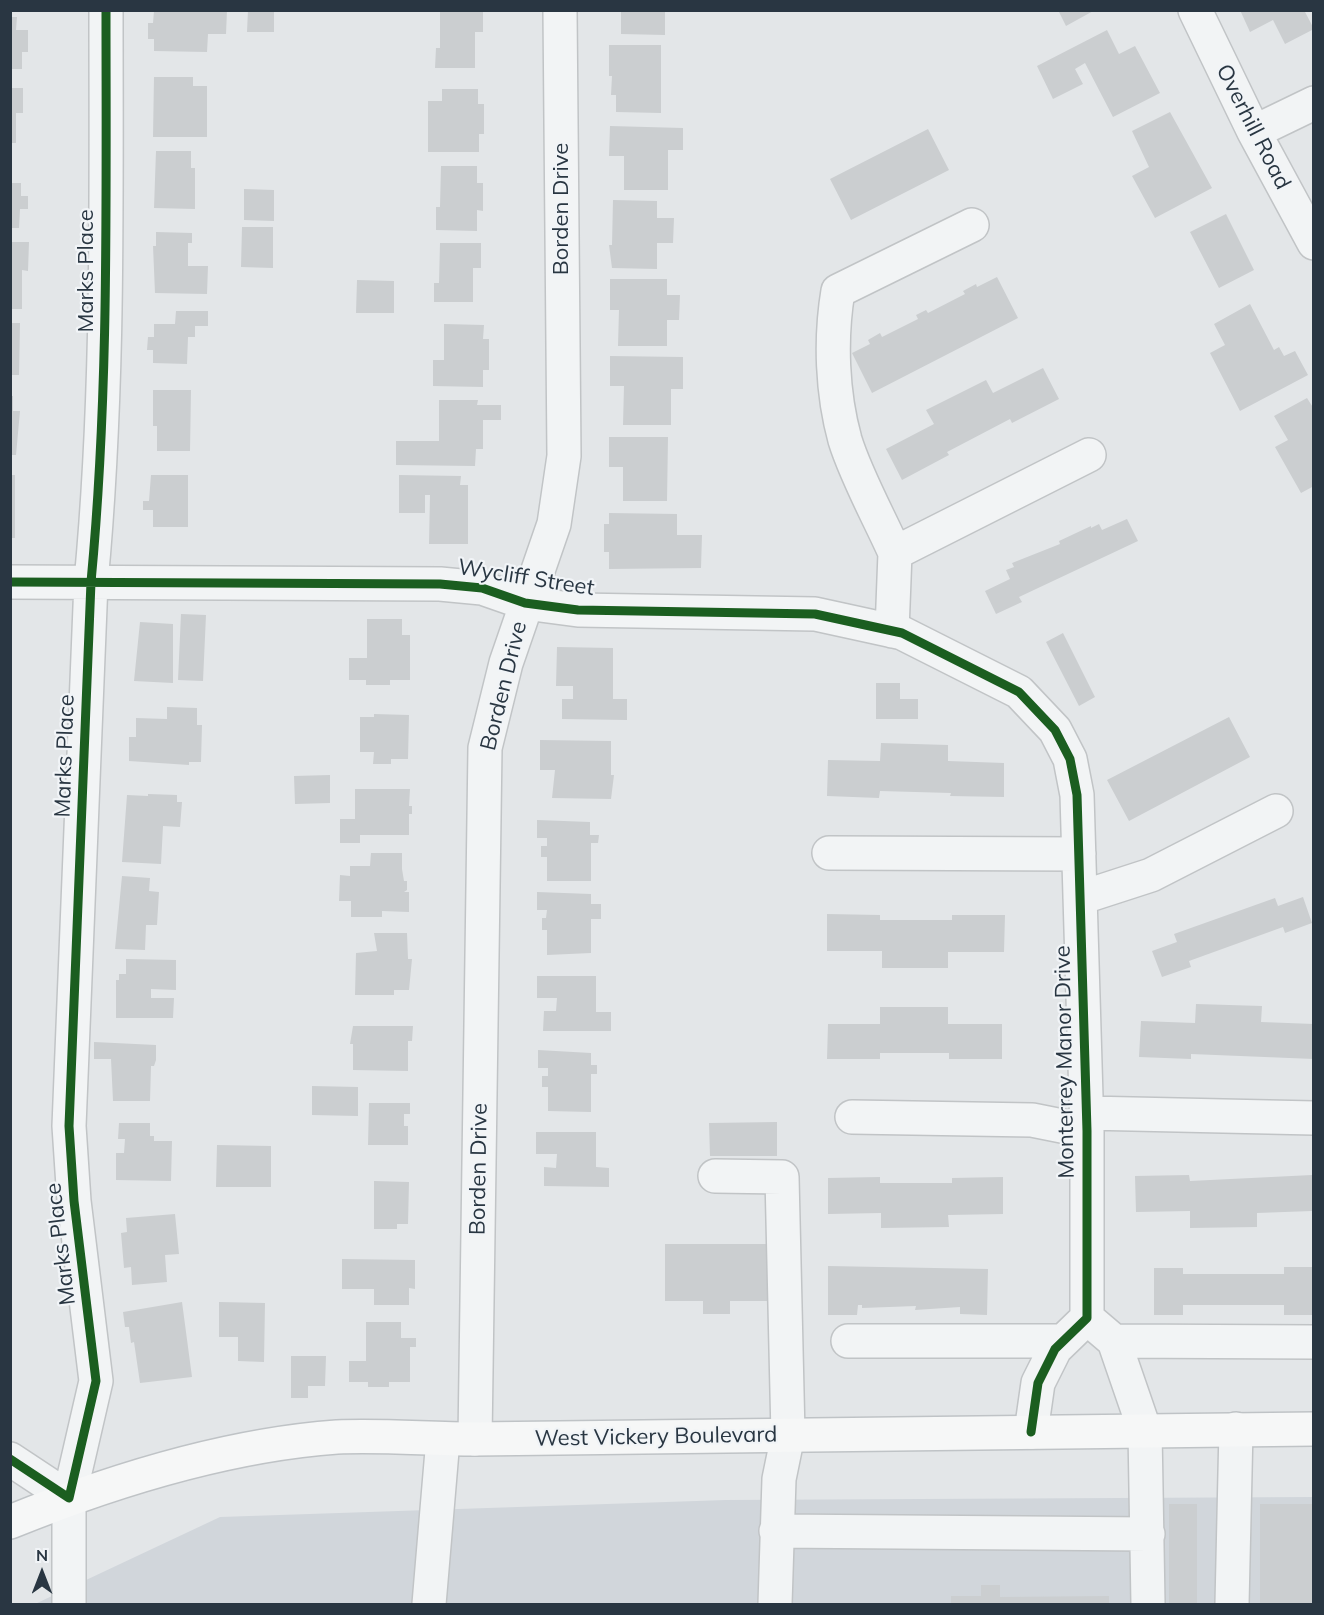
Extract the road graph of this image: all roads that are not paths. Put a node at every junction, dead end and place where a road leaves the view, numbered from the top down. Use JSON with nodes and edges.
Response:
{"nodes":[{"id":1,"x":106,"y":10,"type":"edge"},
{"id":2,"x":560,"y":10,"type":"edge"},
{"id":3,"x":1195,"y":10,"type":"edge"},
{"id":4,"x":1314,"y":103,"type":"edge"},
{"id":5,"x":1254,"y":132,"type":"junction"},
{"id":6,"x":972,"y":225,"type":"dead end"},
{"id":7,"x":1314,"y":243,"type":"edge"},
{"id":8,"x":1089,"y":455,"type":"dead end"},
{"id":9,"x":895,"y":554,"type":"junction"},
{"id":10,"x":10,"y":582,"type":"edge"},
{"id":11,"x":91,"y":582,"type":"junction"},
{"id":12,"x":525,"y":603,"type":"junction"},
{"id":13,"x":892,"y":631,"type":"junction"},
{"id":14,"x":1019,"y":692,"type":"joint"},
{"id":15,"x":1276,"y":811,"type":"dead end"},
{"id":16,"x":829,"y":853,"type":"dead end"},
{"id":17,"x":1079,"y":854,"type":"junction"},
{"id":18,"x":1080,"y":898,"type":"junction"},
{"id":19,"x":852,"y":1117,"type":"dead end"},
{"id":20,"x":1314,"y":1118,"type":"edge"},
{"id":21,"x":1087,"y":1122,"type":"junction"},
{"id":22,"x":715,"y":1176,"type":"dead end"},
{"id":23,"x":1087,"y":1318,"type":"junction"},
{"id":24,"x":848,"y":1341,"type":"dead end"},
{"id":25,"x":1064,"y":1341,"type":"junction"},
{"id":26,"x":1114,"y":1341,"type":"junction"},
{"id":27,"x":1314,"y":1342,"type":"edge"},
{"id":28,"x":1236,"y":1429,"type":"junction"},
{"id":29,"x":1314,"y":1429,"type":"edge"},
{"id":30,"x":1145,"y":1431,"type":"junction"},
{"id":31,"x":1031,"y":1432,"type":"junction"},
{"id":32,"x":788,"y":1436,"type":"junction"},
{"id":33,"x":459,"y":1439,"type":"junction"},
{"id":34,"x":10,"y":1459,"type":"edge"},
{"id":35,"x":69,"y":1498,"type":"junction"},
{"id":36,"x":10,"y":1522,"type":"edge"},
{"id":37,"x":776,"y":1531,"type":"junction"},
{"id":38,"x":1148,"y":1534,"type":"junction"},
{"id":39,"x":69,"y":1605,"type":"edge"},
{"id":40,"x":429,"y":1605,"type":"edge"},
{"id":41,"x":775,"y":1605,"type":"edge"},
{"id":42,"x":1148,"y":1605,"type":"edge"},
{"id":43,"x":1233,"y":1605,"type":"edge"}],
"edges":[{"from":1,"to":11,"type":"street","name":"Marks Place"},
{"from":2,"to":12,"type":"street","name":"Borden Drive"},
{"from":3,"to":5,"type":"street","name":"Overhill Road"},
{"from":4,"to":5,"type":"street"},
{"from":5,"to":7,"type":"street","name":"Overhill Road"},
{"from":6,"to":9,"type":"street"},
{"from":8,"to":9,"type":"street"},
{"from":9,"to":13,"type":"street"},
{"from":10,"to":11,"type":"street","name":"Wycliff Street"},
{"from":11,"to":12,"type":"street","name":"Wycliff Street"},
{"from":11,"to":35,"type":"street","name":"Marks Place"},
{"from":12,"to":13,"type":"street","name":"Wycliff Street"},
{"from":12,"to":33,"type":"street","name":"Borden Drive"},
{"from":13,"to":14,"type":"street","name":"Wycliff Street"},
{"from":14,"to":17,"type":"street","name":"Monterrey Manor Drive"},
{"from":15,"to":18,"type":"street"},
{"from":16,"to":17,"type":"street"},
{"from":17,"to":18,"type":"street","name":"Monterrey Manor Drive"},
{"from":18,"to":21,"type":"street","name":"Monterrey Manor Drive"},
{"from":19,"to":21,"type":"street"},
{"from":20,"to":21,"type":"street"},
{"from":21,"to":23,"type":"street","name":"Monterrey Manor Drive"},
{"from":22,"to":32,"type":"street"},
{"from":23,"to":25,"type":"street"},
{"from":23,"to":26,"type":"street"},
{"from":24,"to":25,"type":"street"},
{"from":25,"to":31,"type":"street"},
{"from":26,"to":27,"type":"street"},
{"from":26,"to":30,"type":"street"},
{"from":28,"to":29,"type":"main road","name":"West Vickery Boulevard"},
{"from":28,"to":30,"type":"main road","name":"West Vickery Boulevard"},
{"from":28,"to":43,"type":"street"},
{"from":30,"to":31,"type":"main road","name":"West Vickery Boulevard"},
{"from":30,"to":38,"type":"street"},
{"from":31,"to":32,"type":"main road","name":"West Vickery Boulevard"},
{"from":32,"to":33,"type":"main road","name":"West Vickery Boulevard"},
{"from":32,"to":37,"type":"street"},
{"from":33,"to":35,"type":"main road","name":"West Vickery Boulevard"},
{"from":33,"to":40,"type":"street","name":"Borden Drive"},
{"from":34,"to":35,"type":"street"},
{"from":35,"to":36,"type":"main road","name":"West Vickery Boulevard"},
{"from":35,"to":39,"type":"street","name":"Marks Place"},
{"from":37,"to":38,"type":"street"},
{"from":37,"to":41,"type":"street"},
{"from":38,"to":42,"type":"street"}]}
